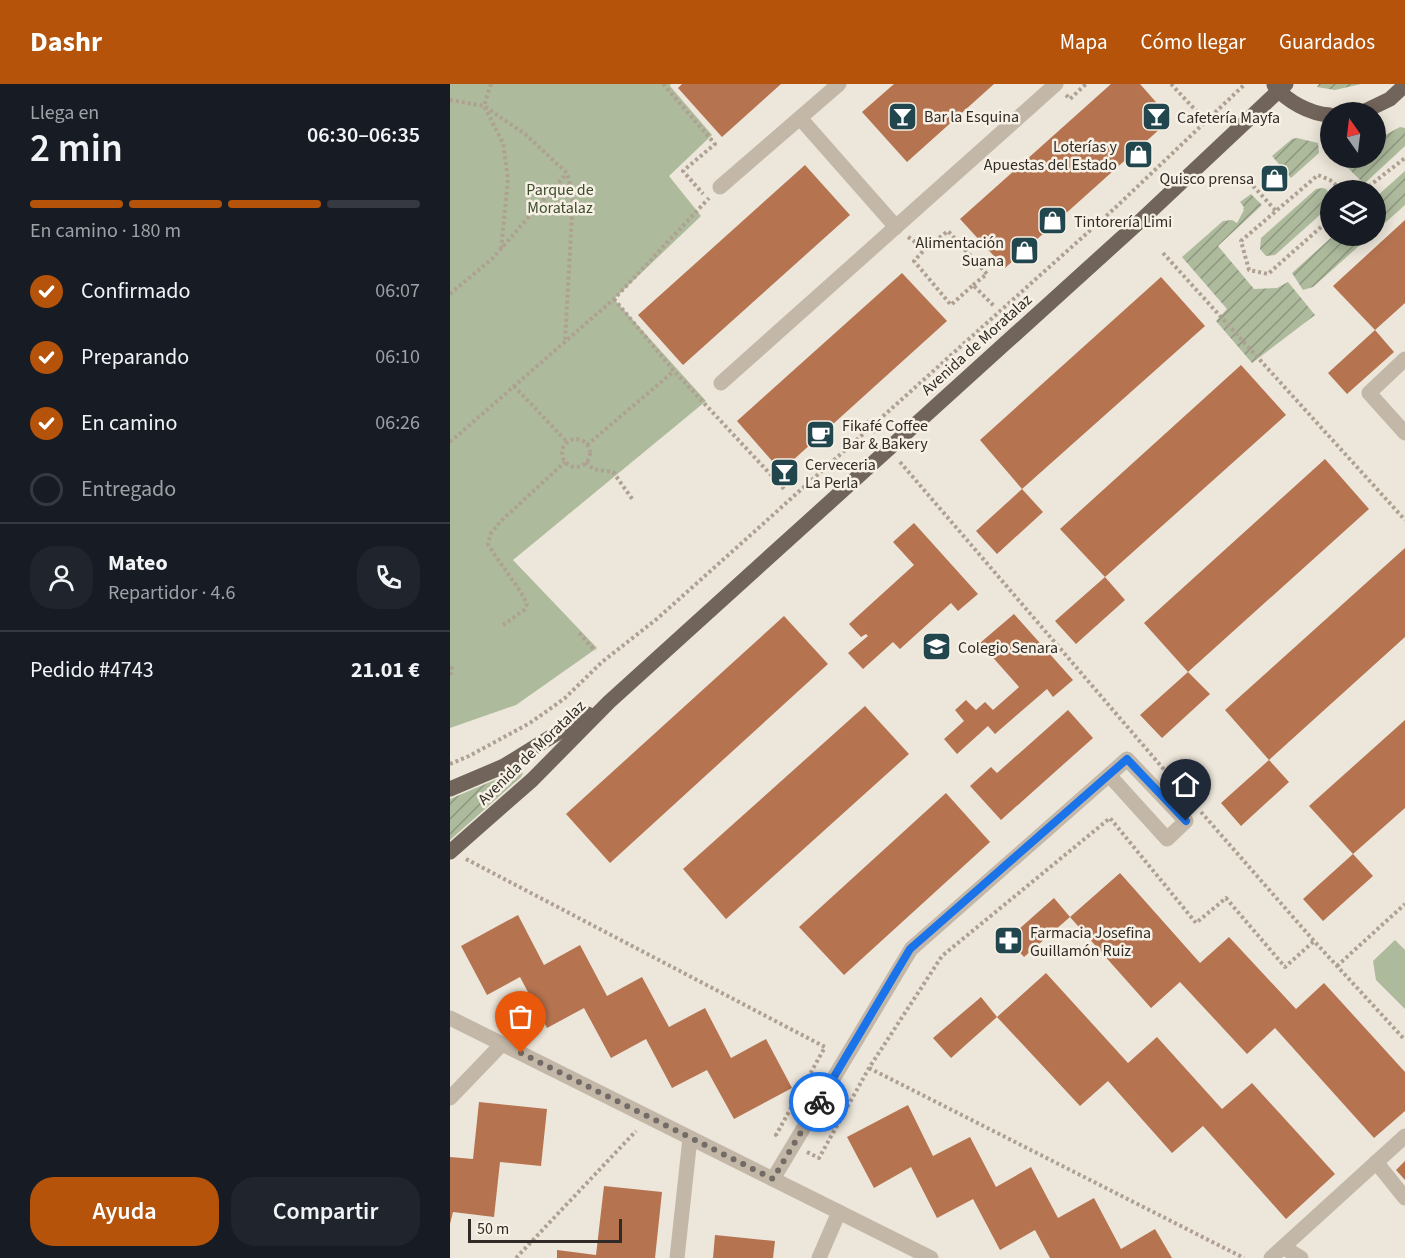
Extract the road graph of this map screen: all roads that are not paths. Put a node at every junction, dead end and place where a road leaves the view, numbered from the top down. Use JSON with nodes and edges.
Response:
{"nodes":[{"id":1,"x":839,"y":84,"type":"edge"},
{"id":2,"x":1056,"y":84,"type":"edge"},
{"id":3,"x":1405,"y":85,"type":"edge"},
{"id":4,"x":1279,"y":86,"type":"edge"},
{"id":5,"x":1384,"y":102,"type":"edge"},
{"id":6,"x":1320,"y":112,"type":"edge"},
{"id":7,"x":800,"y":118,"type":"junction"},
{"id":8,"x":720,"y":187,"type":"road end"},
{"id":9,"x":896,"y":227,"type":"junction"},
{"id":10,"x":1405,"y":359,"type":"edge"},
{"id":11,"x":721,"y":383,"type":"dead end"},
{"id":12,"x":1405,"y":433,"type":"edge"},
{"id":13,"x":609,"y":702,"type":"junction"},
{"id":14,"x":1109,"y":775,"type":"junction"},
{"id":15,"x":450,"y":789,"type":"edge"},
{"id":16,"x":450,"y":851,"type":"edge"},
{"id":17,"x":450,"y":1018,"type":"edge"},
{"id":18,"x":502,"y":1044,"type":"junction"},
{"id":19,"x":450,"y":1098,"type":"edge"},
{"id":20,"x":1405,"y":1136,"type":"edge"},
{"id":21,"x":690,"y":1138,"type":"junction"},
{"id":22,"x":1376,"y":1161,"type":"junction"},
{"id":23,"x":773,"y":1179,"type":"junction"},
{"id":24,"x":1405,"y":1198,"type":"edge"},
{"id":25,"x":839,"y":1212,"type":"junction"},
{"id":26,"x":1283,"y":1247,"type":"junction"},
{"id":27,"x":677,"y":1258,"type":"edge"},
{"id":28,"x":819,"y":1258,"type":"edge"},
{"id":29,"x":931,"y":1258,"type":"edge"},
{"id":30,"x":1271,"y":1258,"type":"edge"},
{"id":31,"x":1301,"y":1258,"type":"edge"}],
"edges":[{"from":1,"to":7,"type":"street"},
{"from":2,"to":9,"type":"street"},
{"from":3,"to":5,"type":"main road"},
{"from":4,"to":6,"type":"main road"},
{"from":4,"to":13,"type":"main road","name":"Avenida de Moratalaz"},
{"from":7,"to":8,"type":"street"},
{"from":7,"to":9,"type":"street"},
{"from":9,"to":11,"type":"street"},
{"from":10,"to":12,"type":"street"},
{"from":13,"to":15,"type":"main road","name":"Avenida de Moratalaz"},
{"from":13,"to":16,"type":"main road","name":"Avenida de Moratalaz"},
{"from":14,"to":14,"type":"street"},
{"from":14,"to":23,"type":"street"},
{"from":17,"to":18,"type":"street"},
{"from":18,"to":19,"type":"street"},
{"from":18,"to":21,"type":"street"},
{"from":20,"to":22,"type":"street"},
{"from":21,"to":23,"type":"street"},
{"from":21,"to":27,"type":"street"},
{"from":22,"to":24,"type":"street"},
{"from":22,"to":26,"type":"street"},
{"from":23,"to":25,"type":"street"},
{"from":25,"to":28,"type":"street"},
{"from":25,"to":29,"type":"street"},
{"from":26,"to":30,"type":"street"},
{"from":26,"to":31,"type":"street"}]}
